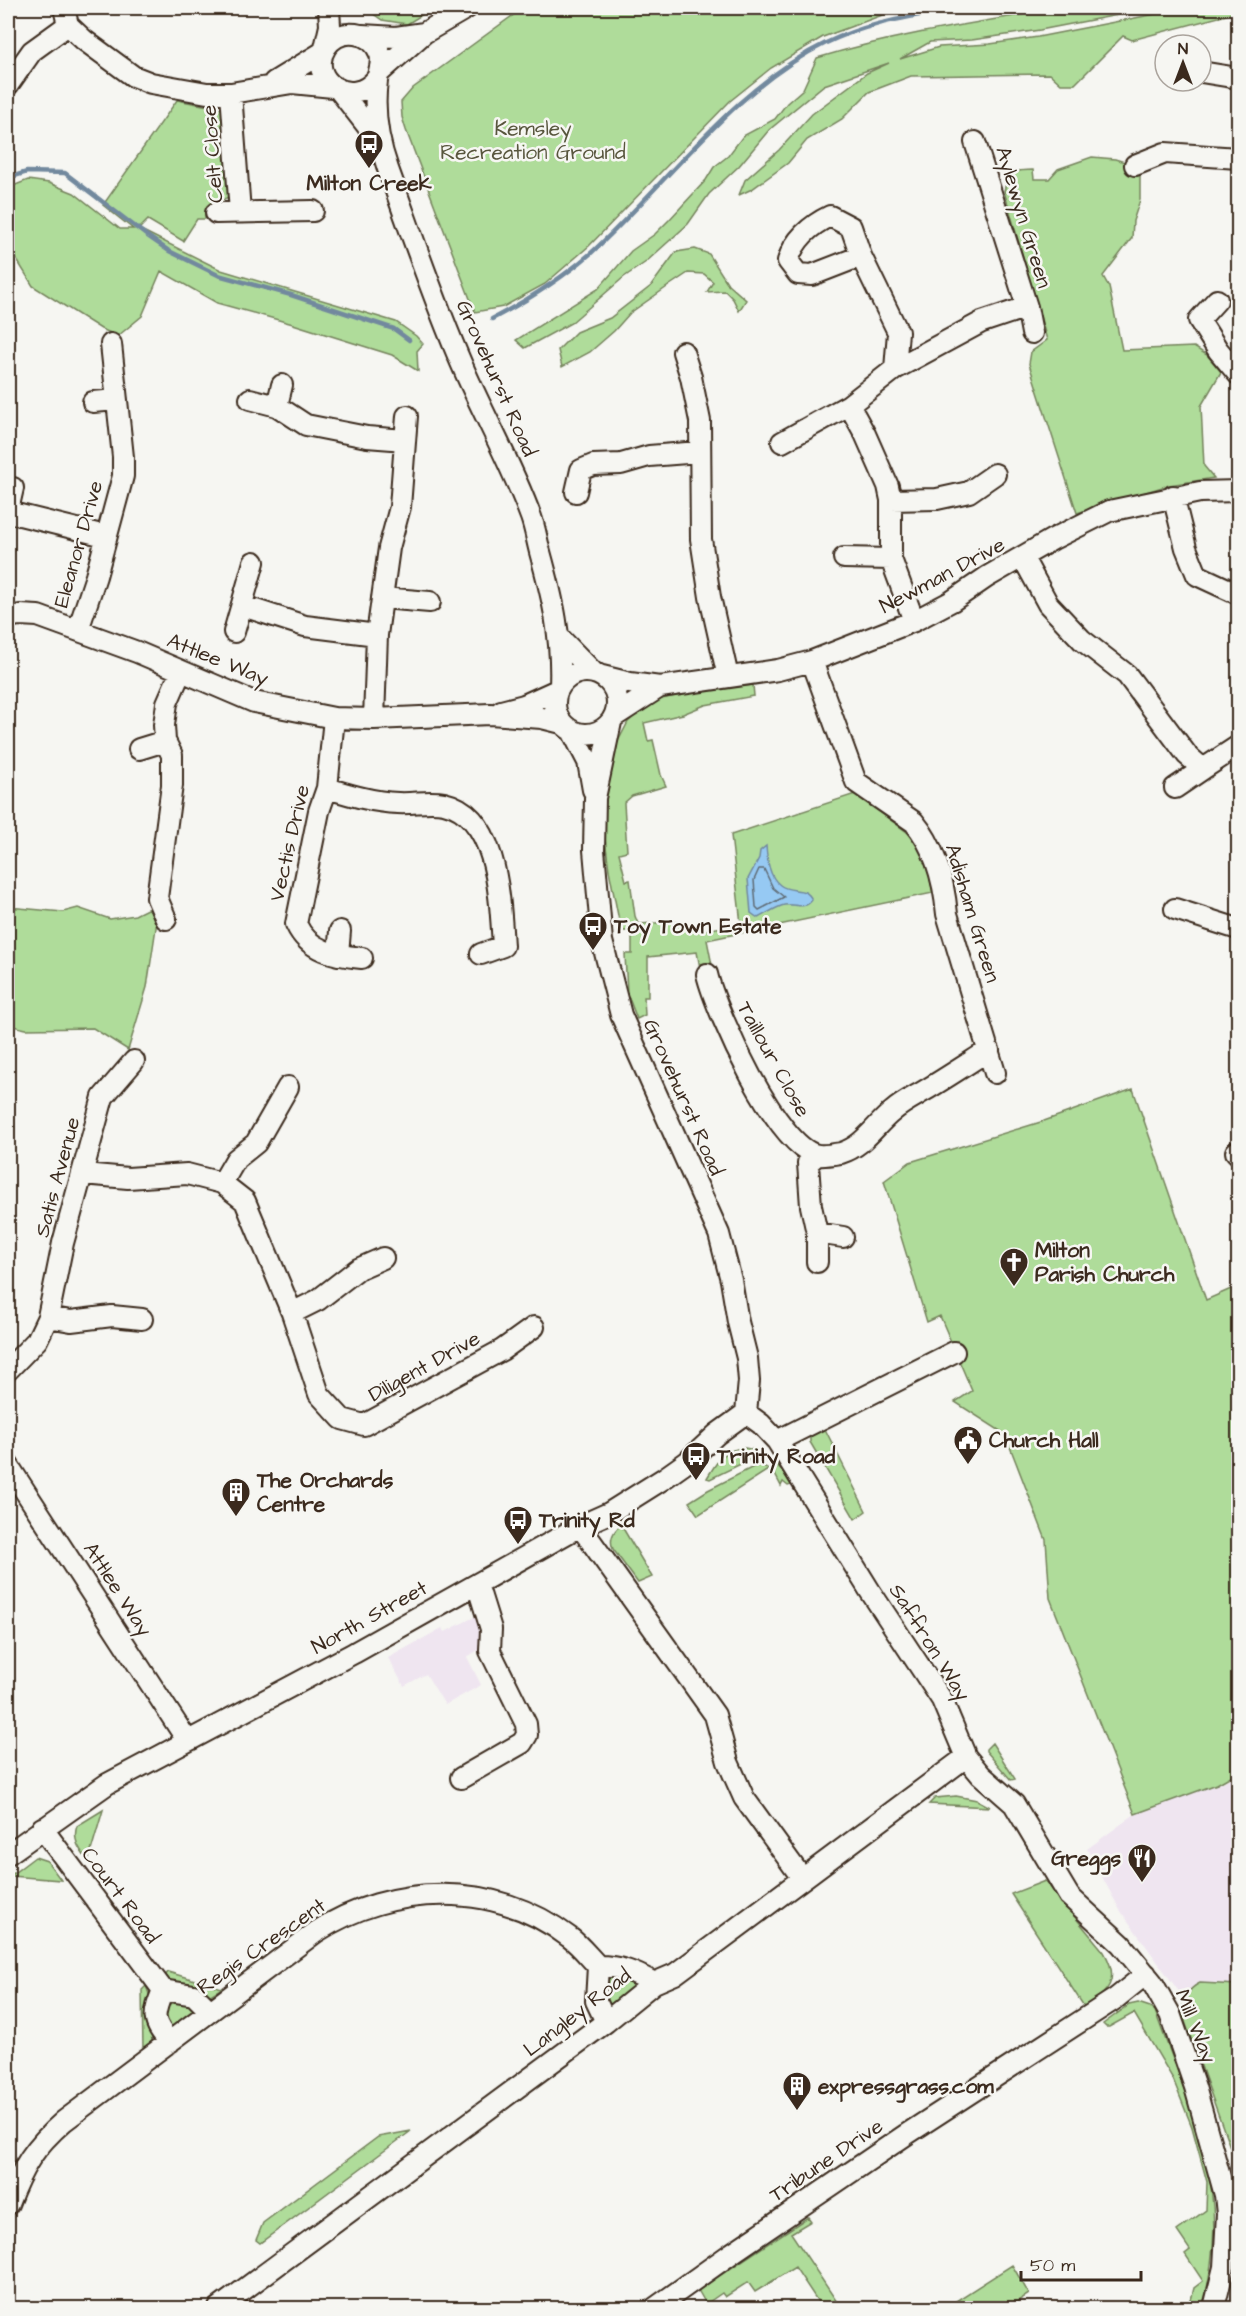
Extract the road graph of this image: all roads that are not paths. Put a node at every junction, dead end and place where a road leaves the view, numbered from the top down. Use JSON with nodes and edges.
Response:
{"nodes":[{"id":1,"x":329,"y":8,"type":"edge"},
{"id":2,"x":339,"y":8,"type":"edge"},
{"id":3,"x":467,"y":8,"type":"edge"},
{"id":4,"x":66,"y":16,"type":"edge"},
{"id":5,"x":424,"y":33,"type":"junction"},
{"id":6,"x":360,"y":34,"type":"junction"},
{"id":7,"x":324,"y":50,"type":"junction"},
{"id":8,"x":1213,"y":74,"type":"edge"},
{"id":9,"x":378,"y":76,"type":"junction"},
{"id":10,"x":1239,"y":78,"type":"edge"},
{"id":11,"x":8,"y":85,"type":"edge"},
{"id":12,"x":261,"y":89,"type":"junction"},
{"id":13,"x":337,"y":89,"type":"junction"},
{"id":14,"x":231,"y":93,"type":"junction"},
{"id":15,"x":379,"y":141,"type":"junction"},
{"id":16,"x":975,"y":142,"type":"dead end"},
{"id":17,"x":1239,"y":158,"type":"edge"},
{"id":18,"x":1135,"y":165,"type":"dead end"},
{"id":19,"x":313,"y":211,"type":"dead end"},
{"id":20,"x":240,"y":212,"type":"junction"},
{"id":21,"x":216,"y":213,"type":"dead end"},
{"id":22,"x":861,"y":256,"type":"dead end"},
{"id":23,"x":1216,"y":300,"type":"dead end"},
{"id":24,"x":1027,"y":307,"type":"junction"},
{"id":25,"x":1032,"y":333,"type":"dead end"},
{"id":26,"x":111,"y":344,"type":"dead end"},
{"id":27,"x":683,"y":352,"type":"dead end"},
{"id":28,"x":895,"y":369,"type":"junction"},
{"id":29,"x":1239,"y":374,"type":"edge"},
{"id":30,"x":282,"y":385,"type":"dead end"},
{"id":31,"x":250,"y":399,"type":"dead end"},
{"id":32,"x":117,"y":400,"type":"junction"},
{"id":33,"x":93,"y":402,"type":"dead end"},
{"id":34,"x":849,"y":405,"type":"junction"},
{"id":35,"x":277,"y":406,"type":"junction"},
{"id":36,"x":408,"y":416,"type":"dead end"},
{"id":37,"x":405,"y":440,"type":"junction"},
{"id":38,"x":782,"y":442,"type":"dead end"},
{"id":39,"x":699,"y":452,"type":"junction"},
{"id":40,"x":995,"y":474,"type":"dead end"},
{"id":41,"x":13,"y":488,"type":"dead end"},
{"id":42,"x":1239,"y":491,"type":"edge"},
{"id":43,"x":576,"y":492,"type":"dead end"},
{"id":44,"x":1173,"y":496,"type":"junction"},
{"id":45,"x":891,"y":500,"type":"junction"},
{"id":46,"x":8,"y":511,"type":"edge"},
{"id":47,"x":105,"y":536,"type":"junction"},
{"id":48,"x":844,"y":558,"type":"dead end"},
{"id":49,"x":1023,"y":558,"type":"junction"},
{"id":50,"x":891,"y":559,"type":"junction"},
{"id":51,"x":254,"y":562,"type":"dead end"},
{"id":52,"x":1239,"y":594,"type":"edge"},
{"id":53,"x":382,"y":598,"type":"junction"},
{"id":54,"x":430,"y":602,"type":"dead end"},
{"id":55,"x":243,"y":606,"type":"junction"},
{"id":56,"x":8,"y":617,"type":"edge"},
{"id":57,"x":914,"y":621,"type":"junction"},
{"id":58,"x":78,"y":630,"type":"junction"},
{"id":59,"x":234,"y":632,"type":"dead end"},
{"id":60,"x":377,"y":634,"type":"junction"},
{"id":61,"x":560,"y":638,"type":"junction"},
{"id":62,"x":812,"y":661,"type":"junction"},
{"id":63,"x":181,"y":671,"type":"junction"},
{"id":64,"x":597,"y":674,"type":"junction"},
{"id":65,"x":728,"y":677,"type":"junction"},
{"id":66,"x":660,"y":687,"type":"junction"},
{"id":67,"x":558,"y":688,"type":"junction"},
{"id":68,"x":490,"y":714,"type":"junction"},
{"id":69,"x":333,"y":718,"type":"junction"},
{"id":70,"x":374,"y":719,"type":"junction"},
{"id":71,"x":613,"y":719,"type":"junction"},
{"id":72,"x":567,"y":727,"type":"junction"},
{"id":73,"x":165,"y":741,"type":"junction"},
{"id":74,"x":1239,"y":746,"type":"edge"},
{"id":75,"x":139,"y":749,"type":"dead end"},
{"id":76,"x":1203,"y":768,"type":"junction"},
{"id":77,"x":327,"y":788,"type":"junction"},
{"id":78,"x":1175,"y":788,"type":"dead end"},
{"id":79,"x":595,"y":798,"type":"junction"},
{"id":80,"x":1175,"y":909,"type":"dead end"},
{"id":81,"x":166,"y":919,"type":"dead end"},
{"id":82,"x":1239,"y":929,"type":"edge"},
{"id":83,"x":340,"y":931,"type":"dead end"},
{"id":84,"x":482,"y":954,"type":"dead end"},
{"id":85,"x":338,"y":955,"type":"junction"},
{"id":86,"x":362,"y":958,"type":"dead end"},
{"id":87,"x":707,"y":974,"type":"dead end"},
{"id":88,"x":989,"y":1050,"type":"junction"},
{"id":89,"x":134,"y":1061,"type":"dead end"},
{"id":90,"x":995,"y":1073,"type":"dead end"},
{"id":91,"x":288,"y":1087,"type":"dead end"},
{"id":92,"x":817,"y":1155,"type":"junction"},
{"id":93,"x":83,"y":1174,"type":"junction"},
{"id":94,"x":222,"y":1183,"type":"junction"},
{"id":95,"x":817,"y":1233,"type":"junction"},
{"id":96,"x":843,"y":1237,"type":"dead end"},
{"id":97,"x":383,"y":1258,"type":"dead end"},
{"id":98,"x":817,"y":1262,"type":"dead end"},
{"id":99,"x":292,"y":1313,"type":"junction"},
{"id":100,"x":48,"y":1317,"type":"junction"},
{"id":101,"x":142,"y":1319,"type":"dead end"},
{"id":102,"x":534,"y":1327,"type":"dead end"},
{"id":103,"x":954,"y":1352,"type":"dead end"},
{"id":104,"x":8,"y":1370,"type":"edge"},
{"id":105,"x":746,"y":1413,"type":"junction"},
{"id":106,"x":777,"y":1441,"type":"junction"},
{"id":107,"x":8,"y":1465,"type":"edge"},
{"id":108,"x":580,"y":1526,"type":"junction"},
{"id":109,"x":477,"y":1584,"type":"junction"},
{"id":110,"x":186,"y":1740,"type":"junction"},
{"id":111,"x":966,"y":1757,"type":"junction"},
{"id":112,"x":461,"y":1778,"type":"dead end"},
{"id":113,"x":42,"y":1828,"type":"junction"},
{"id":114,"x":8,"y":1854,"type":"edge"},
{"id":115,"x":802,"y":1878,"type":"junction"},
{"id":116,"x":598,"y":1966,"type":"junction"},
{"id":117,"x":1146,"y":1974,"type":"junction"},
{"id":118,"x":654,"y":1983,"type":"junction"},
{"id":119,"x":163,"y":1990,"type":"junction"},
{"id":120,"x":210,"y":2011,"type":"junction"},
{"id":121,"x":606,"y":2022,"type":"junction"},
{"id":122,"x":170,"y":2042,"type":"junction"},
{"id":123,"x":8,"y":2204,"type":"edge"},
{"id":124,"x":219,"y":2308,"type":"edge"},
{"id":125,"x":655,"y":2308,"type":"edge"},
{"id":126,"x":1214,"y":2308,"type":"edge"}],
"edges":[{"from":1,"to":7,"type":"street"},
{"from":2,"to":6,"type":"street"},
{"from":3,"to":5,"type":"street"},
{"from":4,"to":11,"type":"street"},
{"from":4,"to":14,"type":"street"},
{"from":5,"to":6,"type":"street"},
{"from":5,"to":9,"type":"street"},
{"from":6,"to":7,"type":"street"},
{"from":6,"to":9,"type":"street"},
{"from":7,"to":12,"type":"street"},
{"from":7,"to":13,"type":"street"},
{"from":8,"to":10,"type":"street"},
{"from":9,"to":13,"type":"street"},
{"from":9,"to":15,"type":"street","name":"Grovehurst Road"},
{"from":12,"to":13,"type":"street"},
{"from":12,"to":14,"type":"street"},
{"from":13,"to":15,"type":"street","name":"Grovehurst Road"},
{"from":14,"to":20,"type":"street","name":"Celt Close"},
{"from":15,"to":61,"type":"street","name":"Grovehurst Road"},
{"from":16,"to":24,"type":"street","name":"Aylewyn Green"},
{"from":17,"to":18,"type":"street"},
{"from":19,"to":20,"type":"street","name":"Celt Close"},
{"from":20,"to":21,"type":"street","name":"Celt Close"},
{"from":22,"to":28,"type":"street"},
{"from":23,"to":29,"type":"street"},
{"from":24,"to":25,"type":"street","name":"Aylewyn Green"},
{"from":24,"to":28,"type":"street"},
{"from":26,"to":32,"type":"street","name":"Eleanor Drive"},
{"from":27,"to":39,"type":"street"},
{"from":28,"to":34,"type":"street"},
{"from":30,"to":35,"type":"street"},
{"from":31,"to":35,"type":"street"},
{"from":32,"to":33,"type":"street"},
{"from":32,"to":47,"type":"street","name":"Eleanor Drive"},
{"from":34,"to":38,"type":"street"},
{"from":34,"to":45,"type":"street"},
{"from":35,"to":37,"type":"street"},
{"from":36,"to":37,"type":"street"},
{"from":37,"to":53,"type":"street"},
{"from":39,"to":43,"type":"street"},
{"from":39,"to":65,"type":"street"},
{"from":40,"to":45,"type":"street"},
{"from":41,"to":46,"type":"street"},
{"from":42,"to":44,"type":"street","name":"Newman Drive"},
{"from":44,"to":49,"type":"street","name":"Newman Drive"},
{"from":44,"to":52,"type":"street"},
{"from":45,"to":50,"type":"street"},
{"from":46,"to":47,"type":"street"},
{"from":47,"to":58,"type":"street","name":"Eleanor Drive"},
{"from":48,"to":50,"type":"street"},
{"from":49,"to":57,"type":"street","name":"Newman Drive"},
{"from":49,"to":76,"type":"street"},
{"from":50,"to":57,"type":"street"},
{"from":51,"to":55,"type":"street"},
{"from":53,"to":54,"type":"street"},
{"from":53,"to":60,"type":"street"},
{"from":55,"to":59,"type":"street"},
{"from":55,"to":60,"type":"street"},
{"from":56,"to":58,"type":"street","name":"Attlee Way"},
{"from":57,"to":62,"type":"street","name":"Newman Drive"},
{"from":58,"to":63,"type":"street","name":"Attlee Way"},
{"from":60,"to":70,"type":"street"},
{"from":61,"to":64,"type":"street"},
{"from":61,"to":67,"type":"street","name":"Grovehurst Road"},
{"from":62,"to":65,"type":"street","name":"Newman Drive"},
{"from":62,"to":88,"type":"street","name":"Adisham Green"},
{"from":63,"to":69,"type":"street","name":"Attlee Way"},
{"from":63,"to":73,"type":"street"},
{"from":64,"to":66,"type":"street","name":"Newman Drive"},
{"from":64,"to":67,"type":"street"},
{"from":64,"to":71,"type":"street"},
{"from":65,"to":66,"type":"street","name":"Newman Drive"},
{"from":66,"to":71,"type":"street","name":"Newman Drive"},
{"from":67,"to":68,"type":"street","name":"Attlee Way"},
{"from":67,"to":72,"type":"street"},
{"from":68,"to":70,"type":"street","name":"Attlee Way"},
{"from":68,"to":72,"type":"street","name":"Attlee Way"},
{"from":69,"to":70,"type":"street","name":"Attlee Way"},
{"from":69,"to":77,"type":"street","name":"Vectis Drive"},
{"from":71,"to":72,"type":"street"},
{"from":71,"to":79,"type":"street","name":"Grovehurst Road"},
{"from":72,"to":79,"type":"street","name":"Grovehurst Road"},
{"from":73,"to":75,"type":"street"},
{"from":73,"to":81,"type":"street"},
{"from":74,"to":76,"type":"street"},
{"from":76,"to":78,"type":"street"},
{"from":77,"to":84,"type":"street"},
{"from":77,"to":85,"type":"street","name":"Vectis Drive"},
{"from":79,"to":105,"type":"street","name":"Grovehurst Road"},
{"from":80,"to":82,"type":"street"},
{"from":83,"to":85,"type":"street"},
{"from":85,"to":86,"type":"street","name":"Vectis Drive"},
{"from":87,"to":92,"type":"street","name":"Taillour Close"},
{"from":88,"to":90,"type":"street","name":"Adisham Green"},
{"from":88,"to":92,"type":"street"},
{"from":89,"to":93,"type":"street","name":"Satis Avenue"},
{"from":91,"to":94,"type":"street"},
{"from":92,"to":95,"type":"street"},
{"from":93,"to":94,"type":"street","name":"Diligent Drive"},
{"from":93,"to":100,"type":"street","name":"Satis Avenue"},
{"from":94,"to":99,"type":"street","name":"Diligent Drive"},
{"from":95,"to":96,"type":"street"},
{"from":95,"to":98,"type":"street"},
{"from":97,"to":99,"type":"street"},
{"from":99,"to":102,"type":"street","name":"Diligent Drive"},
{"from":100,"to":101,"type":"street"},
{"from":100,"to":104,"type":"street","name":"Satis Avenue"},
{"from":103,"to":106,"type":"street"},
{"from":105,"to":106,"type":"street","name":"Saffron Way"},
{"from":105,"to":108,"type":"street","name":"North Street"},
{"from":106,"to":111,"type":"street","name":"Saffron Way"},
{"from":107,"to":110,"type":"street","name":"Attlee Way"},
{"from":108,"to":109,"type":"street","name":"North Street"},
{"from":108,"to":115,"type":"street"},
{"from":109,"to":110,"type":"street","name":"North Street"},
{"from":109,"to":112,"type":"street"},
{"from":110,"to":113,"type":"street","name":"North Street"},
{"from":111,"to":115,"type":"street","name":"Langley Road"},
{"from":111,"to":117,"type":"street","name":"Saffron Way"},
{"from":113,"to":114,"type":"street","name":"North Street"},
{"from":113,"to":119,"type":"street","name":"Court Road"},
{"from":115,"to":118,"type":"street","name":"Langley Road"},
{"from":116,"to":118,"type":"street"},
{"from":116,"to":120,"type":"street","name":"Regis Crescent"},
{"from":116,"to":121,"type":"street"},
{"from":117,"to":125,"type":"street","name":"Tribune Drive"},
{"from":117,"to":126,"type":"street","name":"Mill Way"},
{"from":118,"to":121,"type":"street","name":"Langley Road"},
{"from":119,"to":120,"type":"street"},
{"from":119,"to":122,"type":"street"},
{"from":120,"to":122,"type":"street","name":"Regis Crescent"},
{"from":121,"to":124,"type":"street","name":"Langley Road"},
{"from":122,"to":123,"type":"street","name":"Regis Crescent"}]}
